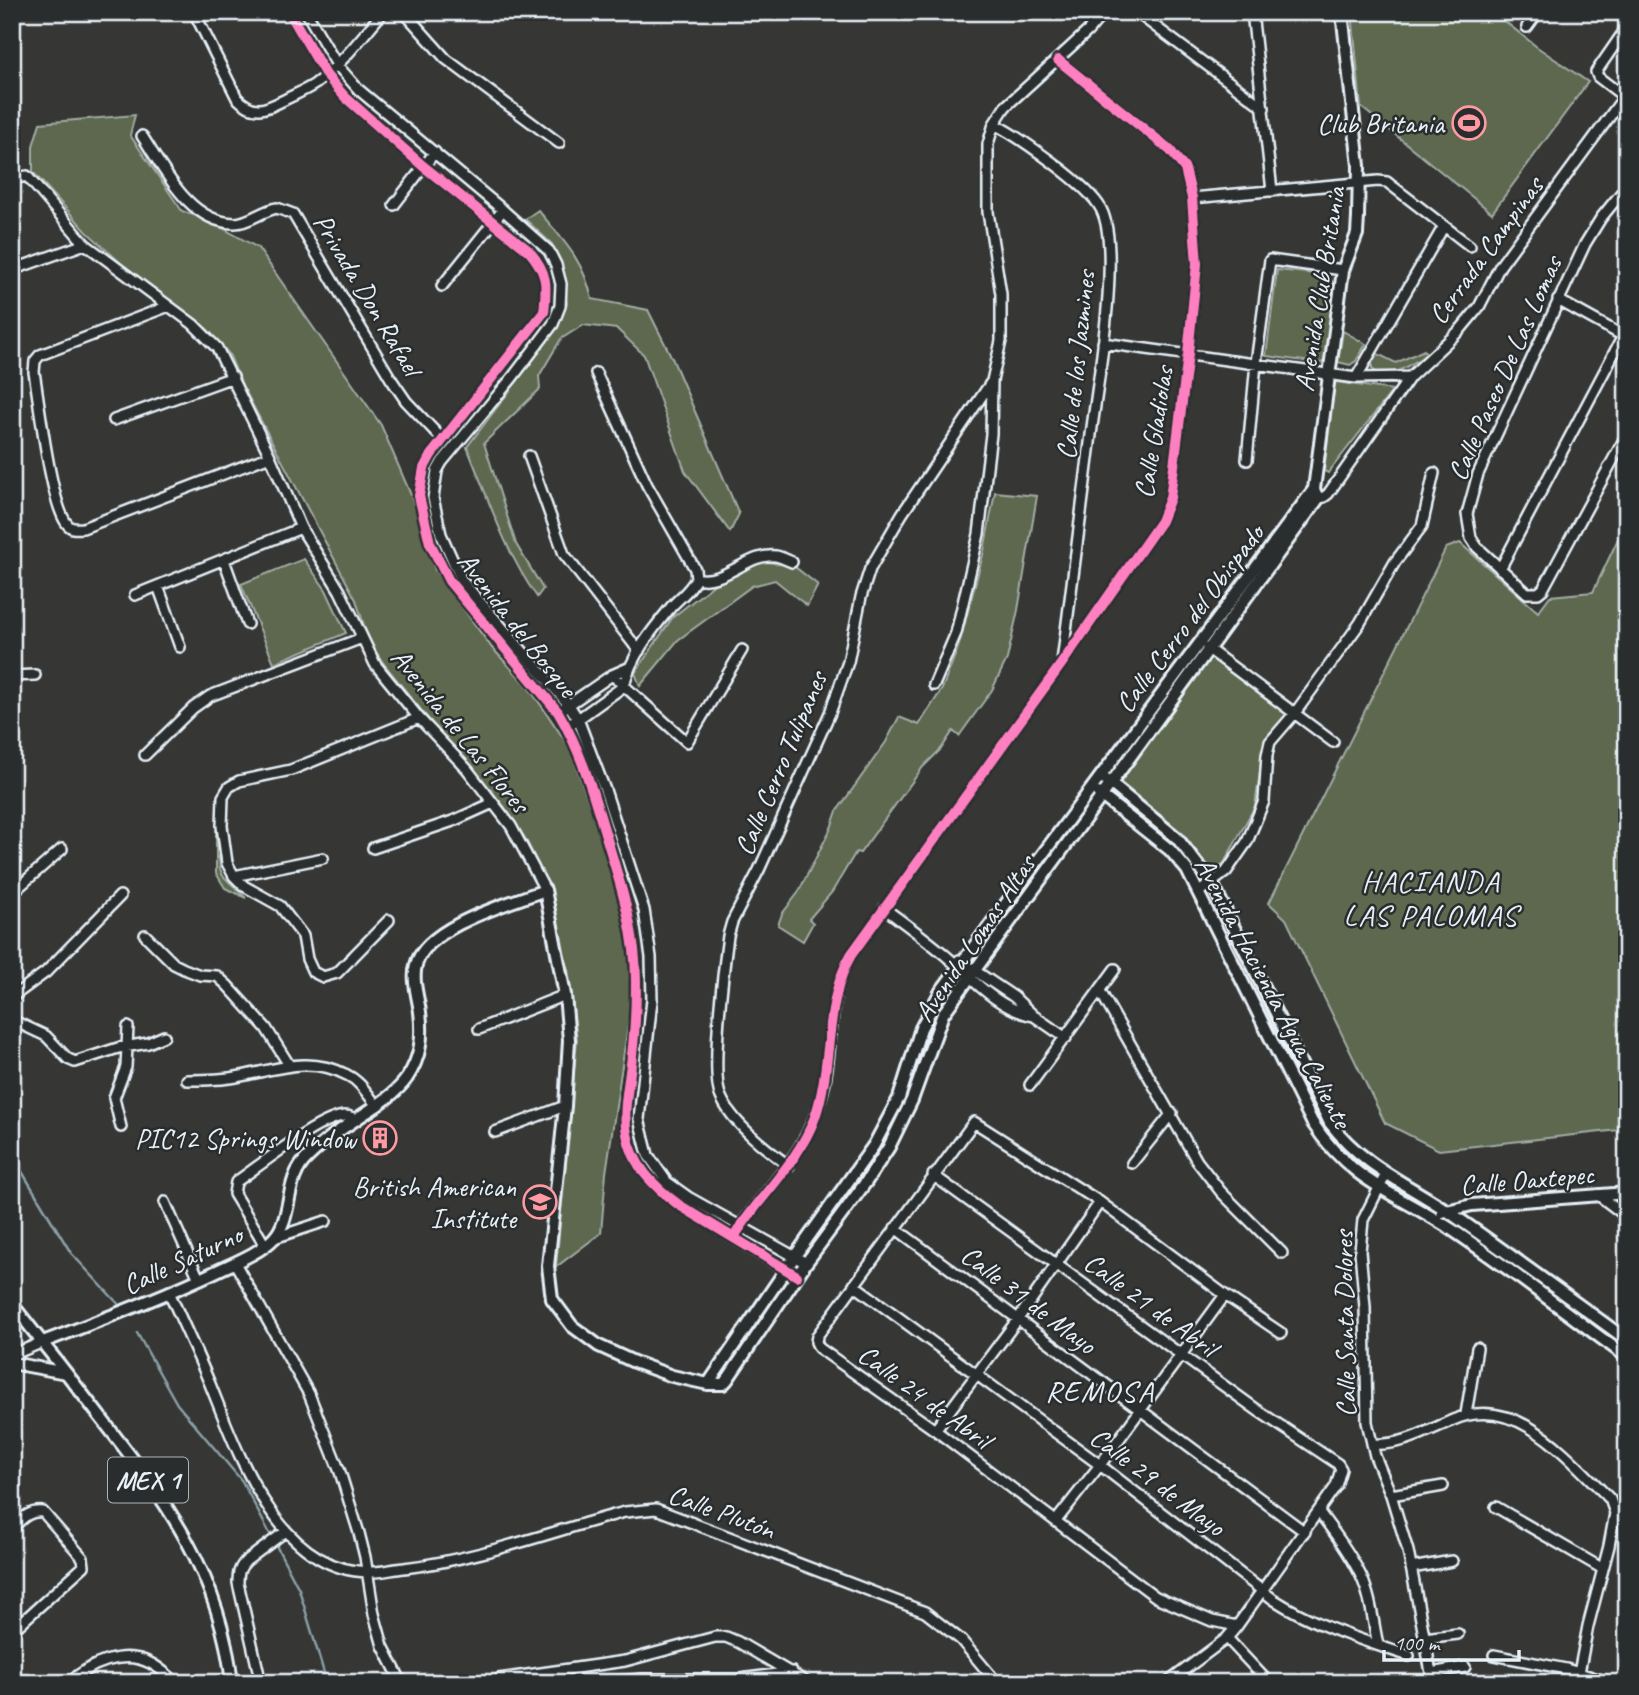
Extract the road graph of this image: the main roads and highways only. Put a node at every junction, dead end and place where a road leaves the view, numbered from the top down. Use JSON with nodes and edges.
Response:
{"nodes":[{"id":1,"x":1342,"y":12,"type":"edge"},
{"id":2,"x":1314,"y":495,"type":"junction"},
{"id":3,"x":1100,"y":775,"type":"junction"},
{"id":4,"x":1110,"y":783,"type":"junction"},
{"id":5,"x":1091,"y":788,"type":"junction"},
{"id":6,"x":1101,"y":796,"type":"junction"},
{"id":7,"x":545,"y":890,"type":"joint"},
{"id":8,"x":1627,"y":1193,"type":"edge"},
{"id":9,"x":1445,"y":1210,"type":"junction"},
{"id":10,"x":1435,"y":1219,"type":"junction"},
{"id":11,"x":12,"y":1304,"type":"edge"},
{"id":12,"x":1627,"y":1340,"type":"edge"},
{"id":13,"x":43,"y":1342,"type":"junction"},
{"id":14,"x":1627,"y":1357,"type":"edge"},
{"id":15,"x":12,"y":1363,"type":"edge"},
{"id":16,"x":66,"y":1373,"type":"junction"},
{"id":17,"x":708,"y":1384,"type":"junction"},
{"id":18,"x":232,"y":1683,"type":"edge"}],
"edges":[{"from":1,"to":2,"type":"main road","name":"Avenida Club Britania"},
{"from":2,"to":3,"type":"main road","name":"Calle Cerro del Obispado"},
{"from":2,"to":4,"type":"main road","name":"Calle Cerro del Obispado"},
{"from":3,"to":4,"type":"main road","name":"Avenida Hacienda Agua Caliente"},
{"from":3,"to":5,"type":"main road","name":"Avenida Lomas Altas"},
{"from":4,"to":6,"type":"main road","name":"Avenida Lomas Altas"},
{"from":4,"to":9,"type":"main road","name":"Avenida Hacienda Agua Caliente"},
{"from":5,"to":6,"type":"main road","name":"Avenida Hacienda Agua Caliente"},
{"from":5,"to":17,"type":"main road","name":"Avenida Lomas Altas"},
{"from":6,"to":10,"type":"main road","name":"Avenida Hacienda Agua Caliente"},
{"from":6,"to":17,"type":"main road","name":"Avenida Lomas Altas"},
{"from":7,"to":13,"type":"main road","name":"Calle Saturno"},
{"from":7,"to":17,"type":"main road","name":"Avenida de Las Flores"},
{"from":8,"to":9,"type":"main road","name":"Calle Oaxtepec"},
{"from":9,"to":10,"type":"main road","name":"Calle Oaxtepec"},
{"from":9,"to":12,"type":"main road","name":"Avenida Hacienda Agua Caliente"},
{"from":10,"to":14,"type":"main road","name":"Avenida Hacienda Agua Caliente"},
{"from":11,"to":13,"type":"main road","number":"MEX 1"},
{"from":13,"to":16,"type":"main road","number":"MEX 1"},
{"from":15,"to":16,"type":"main road"},
{"from":16,"to":18,"type":"main road","number":"MEX 1"}]}
